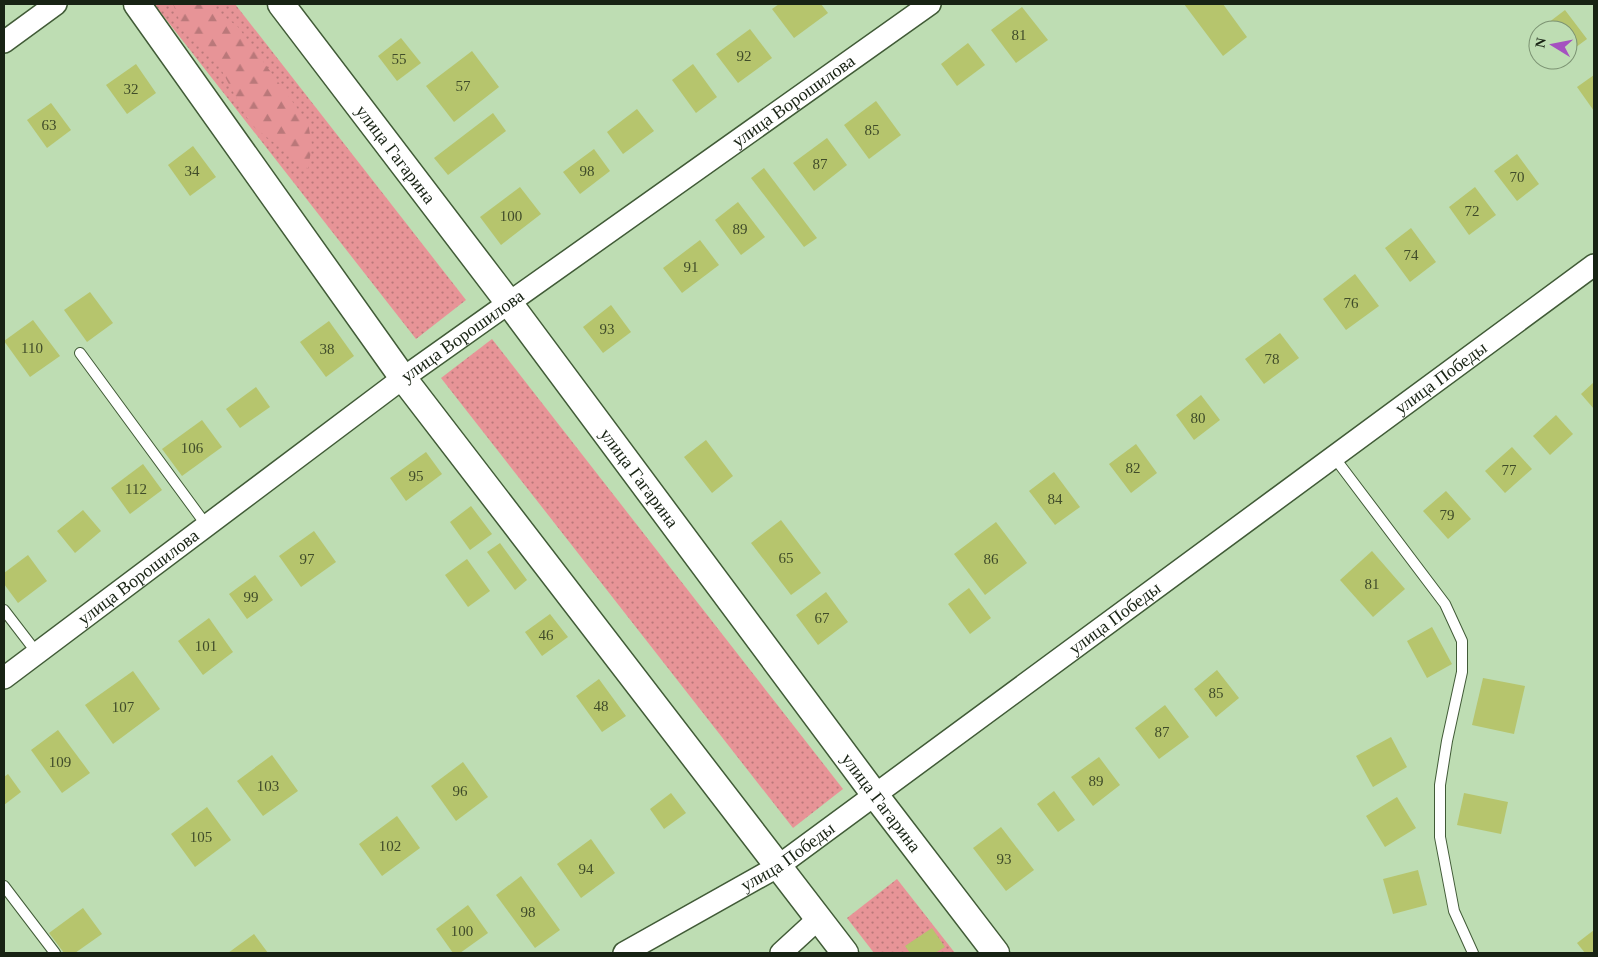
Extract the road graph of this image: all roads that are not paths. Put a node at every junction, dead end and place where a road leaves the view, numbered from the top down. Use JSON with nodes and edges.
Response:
{"nodes":[{"id":1,"x":56,"y":4,"type":"edge"},
{"id":2,"x":136,"y":4,"type":"edge"},
{"id":3,"x":281,"y":4,"type":"edge"},
{"id":4,"x":930,"y":4,"type":"edge"},
{"id":5,"x":4,"y":42,"type":"edge"},
{"id":6,"x":1594,"y":265,"type":"edge"},
{"id":7,"x":509,"y":303,"type":"junction"},
{"id":8,"x":80,"y":353,"type":"dead end"},
{"id":9,"x":403,"y":378,"type":"junction"},
{"id":10,"x":1334,"y":457,"type":"junction"},
{"id":11,"x":206,"y":526,"type":"junction"},
{"id":12,"x":4,"y":610,"type":"edge"},
{"id":13,"x":37,"y":653,"type":"junction"},
{"id":14,"x":4,"y":678,"type":"edge"},
{"id":15,"x":875,"y":795,"type":"junction"},
{"id":16,"x":778,"y":867,"type":"junction"},
{"id":17,"x":4,"y":886,"type":"edge"},
{"id":18,"x":818,"y":919,"type":"junction"},
{"id":19,"x":55,"y":953,"type":"edge"},
{"id":20,"x":624,"y":953,"type":"edge"},
{"id":21,"x":781,"y":953,"type":"edge"},
{"id":22,"x":845,"y":953,"type":"edge"},
{"id":23,"x":996,"y":953,"type":"edge"},
{"id":24,"x":1473,"y":953,"type":"edge"}],
"edges":[{"from":1,"to":5,"type":"street"},
{"from":2,"to":9,"type":"street"},
{"from":3,"to":7,"type":"street","name":"улица Гагарина"},
{"from":4,"to":7,"type":"street","name":"улица Ворошилова"},
{"from":6,"to":10,"type":"street","name":"улица Победы"},
{"from":7,"to":9,"type":"street","name":"улица Ворошилова"},
{"from":7,"to":15,"type":"street","name":"улица Гагарина"},
{"from":8,"to":11,"type":"lane"},
{"from":9,"to":11,"type":"street","name":"улица Ворошилова"},
{"from":9,"to":16,"type":"street"},
{"from":10,"to":15,"type":"street","name":"улица Победы"},
{"from":10,"to":24,"type":"lane"},
{"from":11,"to":13,"type":"street","name":"улица Ворошилова"},
{"from":12,"to":13,"type":"lane"},
{"from":13,"to":14,"type":"street","name":"улица Ворошилова"},
{"from":15,"to":16,"type":"street","name":"улица Победы"},
{"from":15,"to":23,"type":"street","name":"улица Гагарина"},
{"from":16,"to":18,"type":"street"},
{"from":16,"to":20,"type":"street","name":"улица Победы"},
{"from":17,"to":19,"type":"lane"},
{"from":18,"to":21,"type":"street"},
{"from":18,"to":22,"type":"street"}]}
